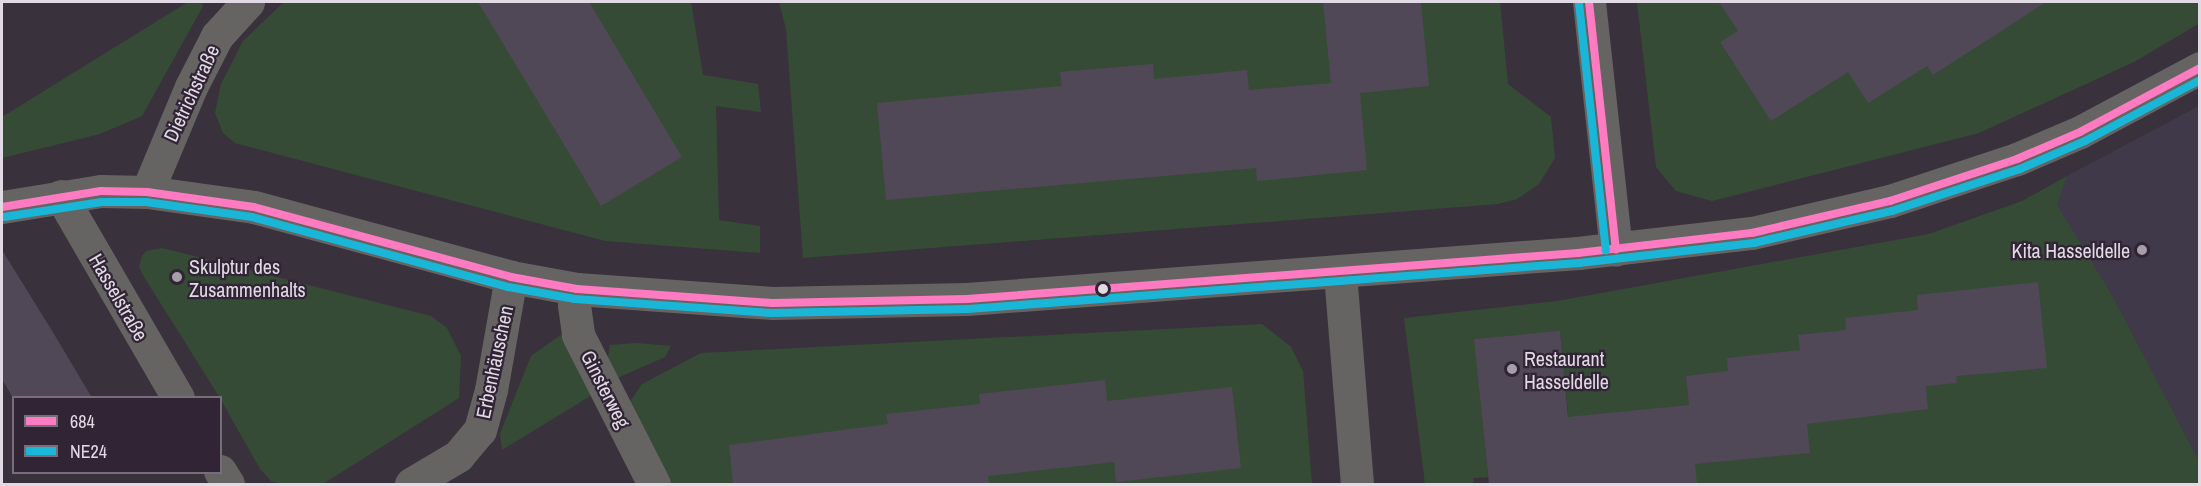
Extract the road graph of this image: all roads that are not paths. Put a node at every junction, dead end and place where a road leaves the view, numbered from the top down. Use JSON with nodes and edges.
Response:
{"nodes":[{"id":1,"x":248,"y":2,"type":"edge"},
{"id":2,"x":1589,"y":2,"type":"edge"},
{"id":3,"x":2199,"y":68,"type":"edge"},
{"id":4,"x":147,"y":192,"type":"junction"},
{"id":5,"x":61,"y":196,"type":"junction"},
{"id":6,"x":2,"y":207,"type":"edge"},
{"id":7,"x":1616,"y":250,"type":"junction"},
{"id":8,"x":1340,"y":273,"type":"junction"},
{"id":9,"x":511,"y":277,"type":"junction"},
{"id":10,"x":577,"y":289,"type":"junction"},
{"id":11,"x":177,"y":396,"type":"edge"},
{"id":12,"x":411,"y":484,"type":"edge"},
{"id":13,"x":654,"y":484,"type":"edge"},
{"id":14,"x":1358,"y":484,"type":"edge"}],
"edges":[{"from":1,"to":4,"type":"street","name":"Dietrichstraße"},
{"from":2,"to":7,"type":"street"},
{"from":3,"to":7,"type":"street"},
{"from":4,"to":5,"type":"street"},
{"from":4,"to":9,"type":"street"},
{"from":5,"to":6,"type":"street"},
{"from":5,"to":11,"type":"street","name":"Hasselstraße"},
{"from":7,"to":8,"type":"street"},
{"from":8,"to":10,"type":"street"},
{"from":8,"to":14,"type":"street"},
{"from":9,"to":10,"type":"street"},
{"from":9,"to":12,"type":"street","name":"Erbenhäuschen"},
{"from":10,"to":13,"type":"street","name":"Ginsterweg"}]}
